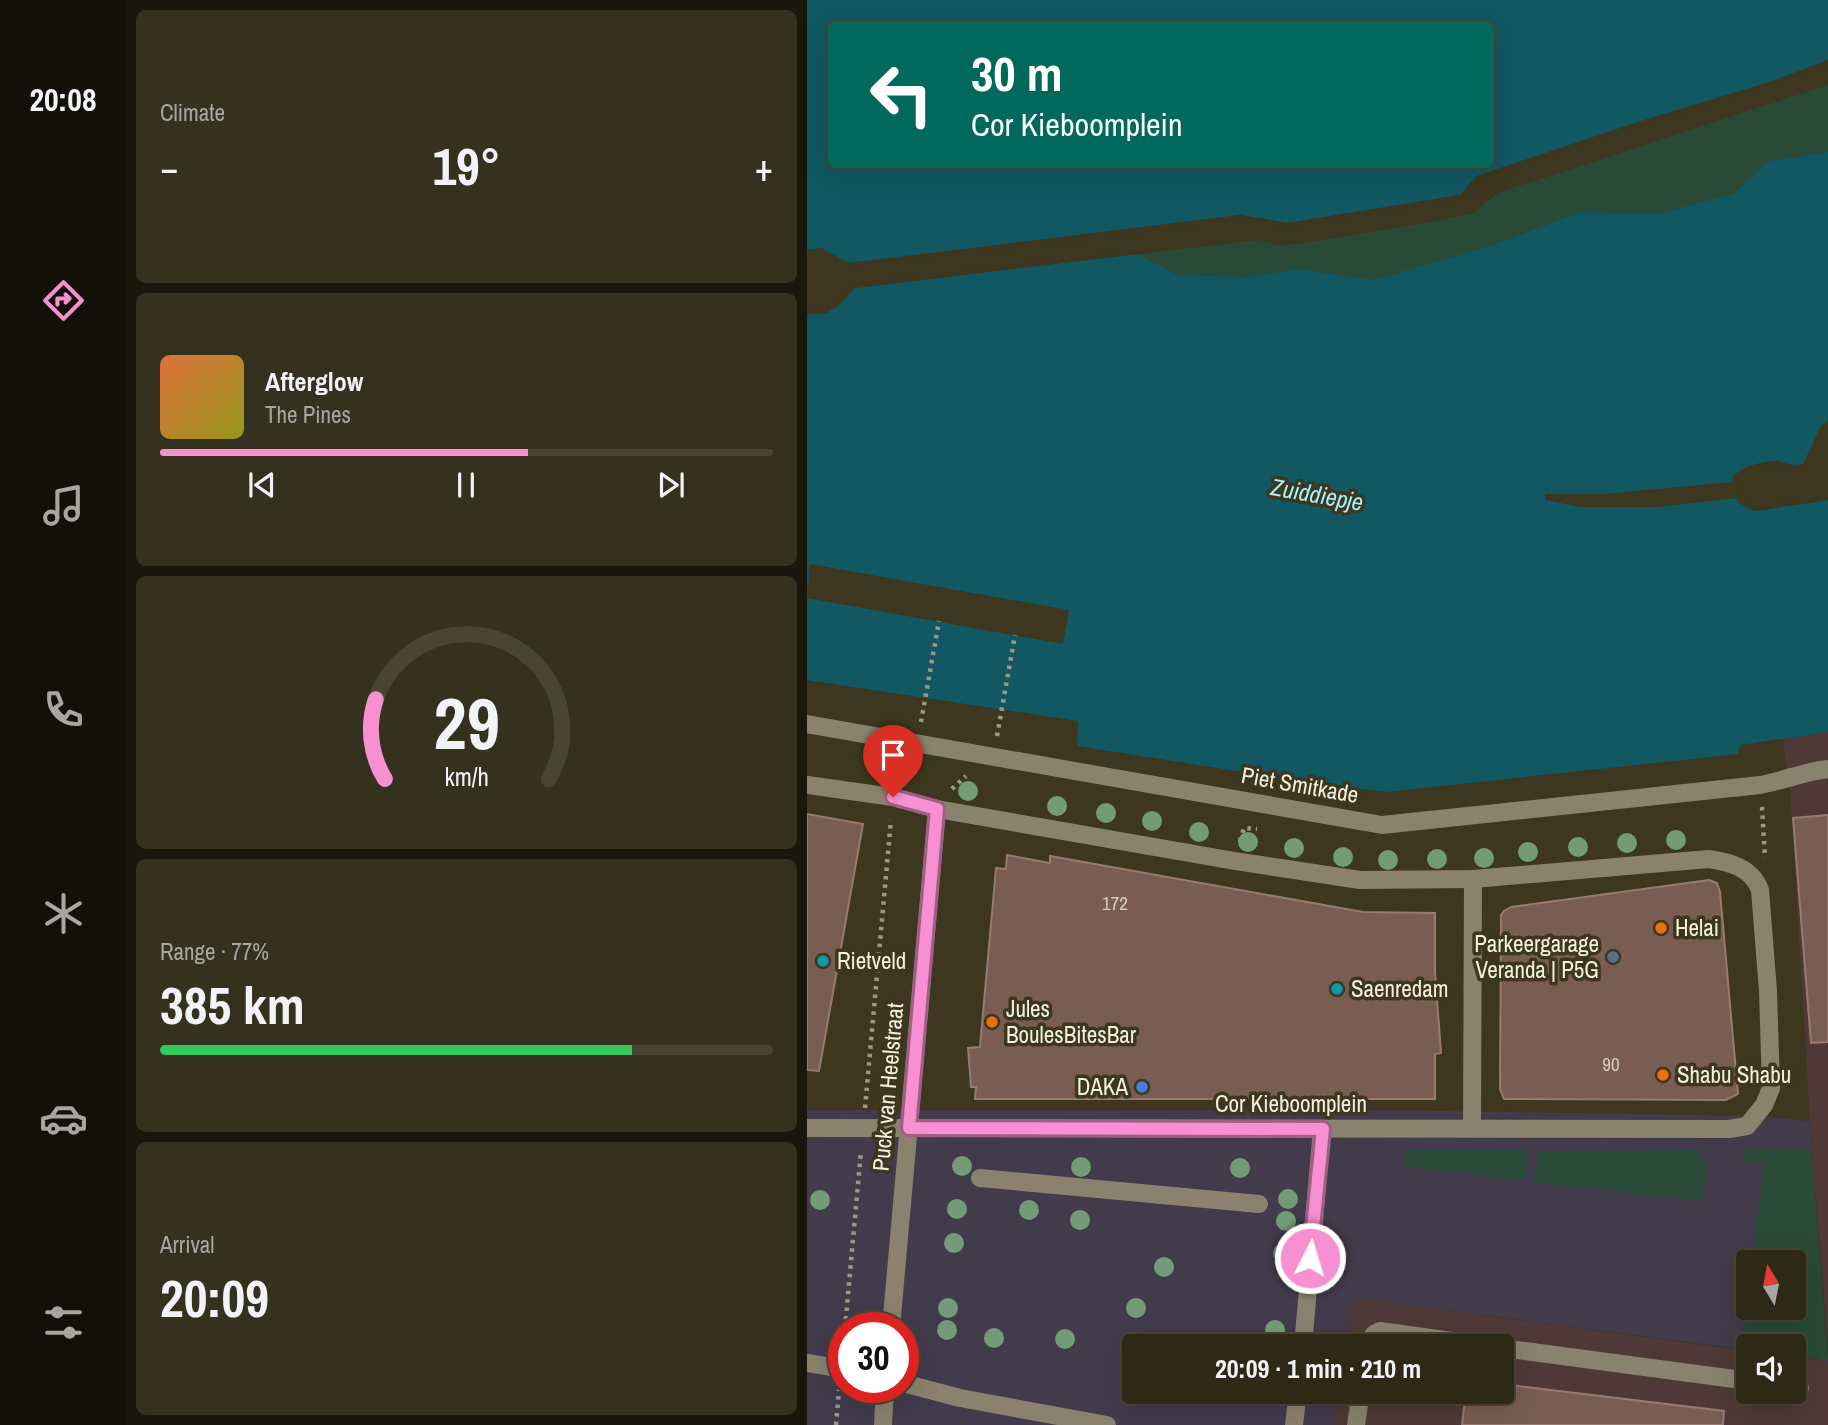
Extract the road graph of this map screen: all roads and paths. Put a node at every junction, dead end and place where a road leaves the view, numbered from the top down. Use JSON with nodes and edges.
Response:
{"nodes":[{"id":1,"x":939,"y":621,"type":"dead end"},
{"id":2,"x":1015,"y":635,"type":"dead end"},
{"id":3,"x":925,"y":699,"type":"dead end"},
{"id":4,"x":1002,"y":710,"type":"dead end"},
{"id":5,"x":807,"y":723,"type":"edge"},
{"id":6,"x":1828,"y":769,"type":"edge"},
{"id":7,"x":807,"y":785,"type":"edge"},
{"id":8,"x":1760,"y":785,"type":"junction"},
{"id":9,"x":893,"y":797,"type":"junction"},
{"id":10,"x":937,"y":809,"type":"junction"},
{"id":11,"x":1750,"y":875,"type":"junction"},
{"id":12,"x":1473,"y":879,"type":"junction"},
{"id":13,"x":807,"y":1128,"type":"edge"},
{"id":14,"x":863,"y":1128,"type":"junction"},
{"id":15,"x":909,"y":1128,"type":"junction"},
{"id":16,"x":1472,"y":1128,"type":"junction"},
{"id":17,"x":1323,"y":1129,"type":"junction"},
{"id":18,"x":980,"y":1178,"type":"dead end"},
{"id":19,"x":1259,"y":1204,"type":"dead end"},
{"id":20,"x":846,"y":1312,"type":"edge"},
{"id":21,"x":892,"y":1312,"type":"edge"},
{"id":22,"x":1304,"y":1334,"type":"edge"},
{"id":23,"x":1374,"y":1334,"type":"edge"},
{"id":24,"x":1402,"y":1334,"type":"edge"},
{"id":25,"x":1514,"y":1350,"type":"edge"},
{"id":26,"x":807,"y":1363,"type":"edge"},
{"id":27,"x":828,"y":1366,"type":"edge"},
{"id":28,"x":1736,"y":1379,"type":"edge"},
{"id":29,"x":919,"y":1386,"type":"edge"},
{"id":30,"x":884,"y":1403,"type":"edge"},
{"id":31,"x":1296,"y":1404,"type":"edge"},
{"id":32,"x":1359,"y":1404,"type":"edge"},
{"id":33,"x":882,"y":1425,"type":"edge"},
{"id":34,"x":1107,"y":1425,"type":"edge"},
{"id":35,"x":1294,"y":1425,"type":"edge"},
{"id":36,"x":1356,"y":1425,"type":"edge"}],
"edges":[{"from":1,"to":3,"type":"path"},
{"from":2,"to":4,"type":"path"},
{"from":5,"to":8,"type":"street","name":"Piet Smitkade"},
{"from":6,"to":8,"type":"street","name":"Piet Smitkade"},
{"from":7,"to":9,"type":"street"},
{"from":8,"to":11,"type":"path"},
{"from":9,"to":10,"type":"street"},
{"from":9,"to":14,"type":"path","name":"Puck van Heelstraat"},
{"from":10,"to":12,"type":"street"},
{"from":10,"to":15,"type":"street","name":"Puck van Heelstraat"},
{"from":11,"to":12,"type":"street"},
{"from":11,"to":16,"type":"street","name":"Cor Kieboomplein"},
{"from":12,"to":16,"type":"street"},
{"from":13,"to":14,"type":"street","name":"Cor Kieboomplein"},
{"from":14,"to":15,"type":"street","name":"Cor Kieboomplein"},
{"from":14,"to":20,"type":"path","name":"Puck van Heelstraat"},
{"from":15,"to":17,"type":"street","name":"Cor Kieboomplein"},
{"from":15,"to":21,"type":"street","name":"Puck van Heelstraat"},
{"from":16,"to":17,"type":"street","name":"Cor Kieboomplein"},
{"from":17,"to":22,"type":"street"},
{"from":18,"to":19,"type":"street"},
{"from":23,"to":24,"type":"street"},
{"from":25,"to":28,"type":"street"},
{"from":26,"to":27,"type":"street"},
{"from":29,"to":34,"type":"street"},
{"from":30,"to":33,"type":"street"},
{"from":31,"to":35,"type":"street"},
{"from":32,"to":36,"type":"street"}]}
